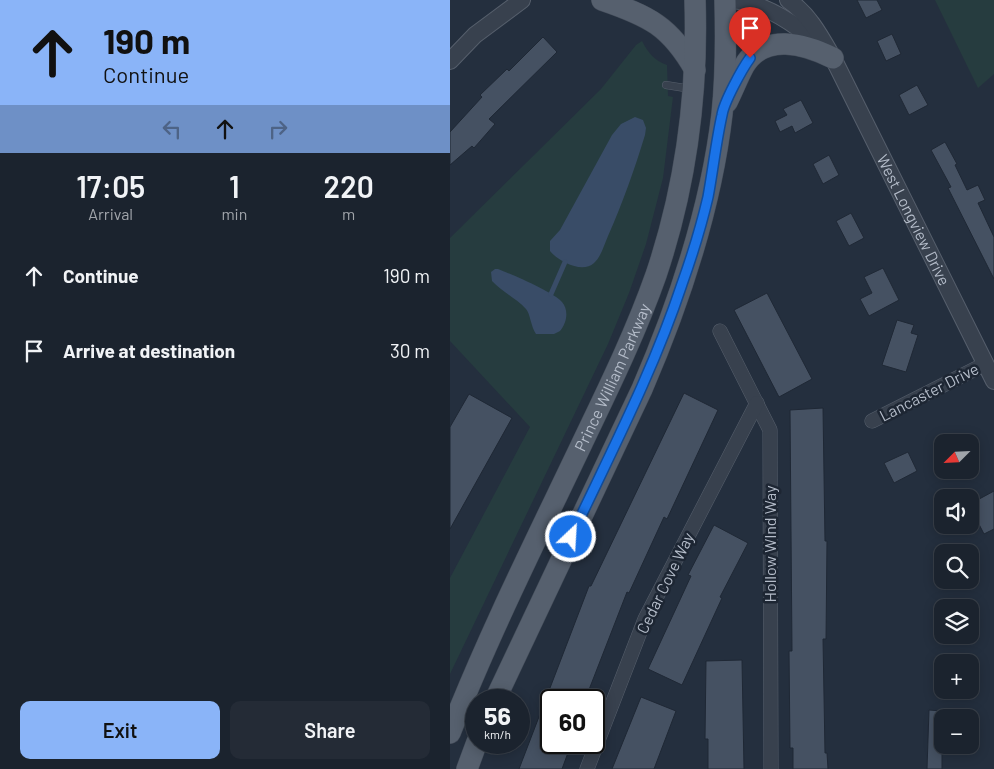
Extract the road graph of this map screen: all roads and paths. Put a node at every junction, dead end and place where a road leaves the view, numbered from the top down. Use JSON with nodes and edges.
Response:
{"nodes":[{"id":1,"x":522,"y":0,"type":"edge"},
{"id":2,"x":602,"y":0,"type":"edge"},
{"id":3,"x":695,"y":0,"type":"edge"},
{"id":4,"x":725,"y":0,"type":"edge"},
{"id":5,"x":732,"y":0,"type":"edge"},
{"id":6,"x":788,"y":0,"type":"edge"},
{"id":7,"x":833,"y":58,"type":"junction"},
{"id":8,"x":450,"y":61,"type":"edge"},
{"id":9,"x":694,"y":80,"type":"junction"},
{"id":10,"x":666,"y":85,"type":"dead end"},
{"id":11,"x":722,"y":113,"type":"junction"},
{"id":12,"x":720,"y":331,"type":"dead end"},
{"id":13,"x":985,"y":364,"type":"junction"},
{"id":14,"x":994,"y":381,"type":"edge"},
{"id":15,"x":757,"y":403,"type":"junction"},
{"id":16,"x":872,"y":421,"type":"dead end"},
{"id":17,"x":501,"y":689,"type":"edge"},
{"id":18,"x":450,"y":733,"type":"edge"},
{"id":19,"x":472,"y":754,"type":"edge"},
{"id":20,"x":466,"y":769,"type":"edge"},
{"id":21,"x":587,"y":769,"type":"edge"},
{"id":22,"x":771,"y":769,"type":"edge"}],
"edges":[{"from":1,"to":8,"type":"street"},
{"from":2,"to":9,"type":"main road"},
{"from":3,"to":9,"type":"main road","name":"Prince William Parkway"},
{"from":4,"to":11,"type":"main road","name":"Prince William Parkway"},
{"from":5,"to":7,"type":"street","name":"West Longview Drive"},
{"from":6,"to":7,"type":"street","name":"West Longview Drive"},
{"from":7,"to":11,"type":"main road"},
{"from":7,"to":13,"type":"street","name":"West Longview Drive"},
{"from":9,"to":10,"type":"lane"},
{"from":9,"to":18,"type":"main road","name":"Prince William Parkway"},
{"from":11,"to":17,"type":"main road","name":"Prince William Parkway"},
{"from":12,"to":15,"type":"street","name":"Hollow WInd Way"},
{"from":13,"to":14,"type":"street","name":"West Longview Drive"},
{"from":13,"to":16,"type":"street","name":"Lancaster Drive"},
{"from":15,"to":21,"type":"street","name":"Cedar Cove Way"},
{"from":15,"to":22,"type":"street","name":"Hollow WInd Way"},
{"from":19,"to":20,"type":"main road"}]}
